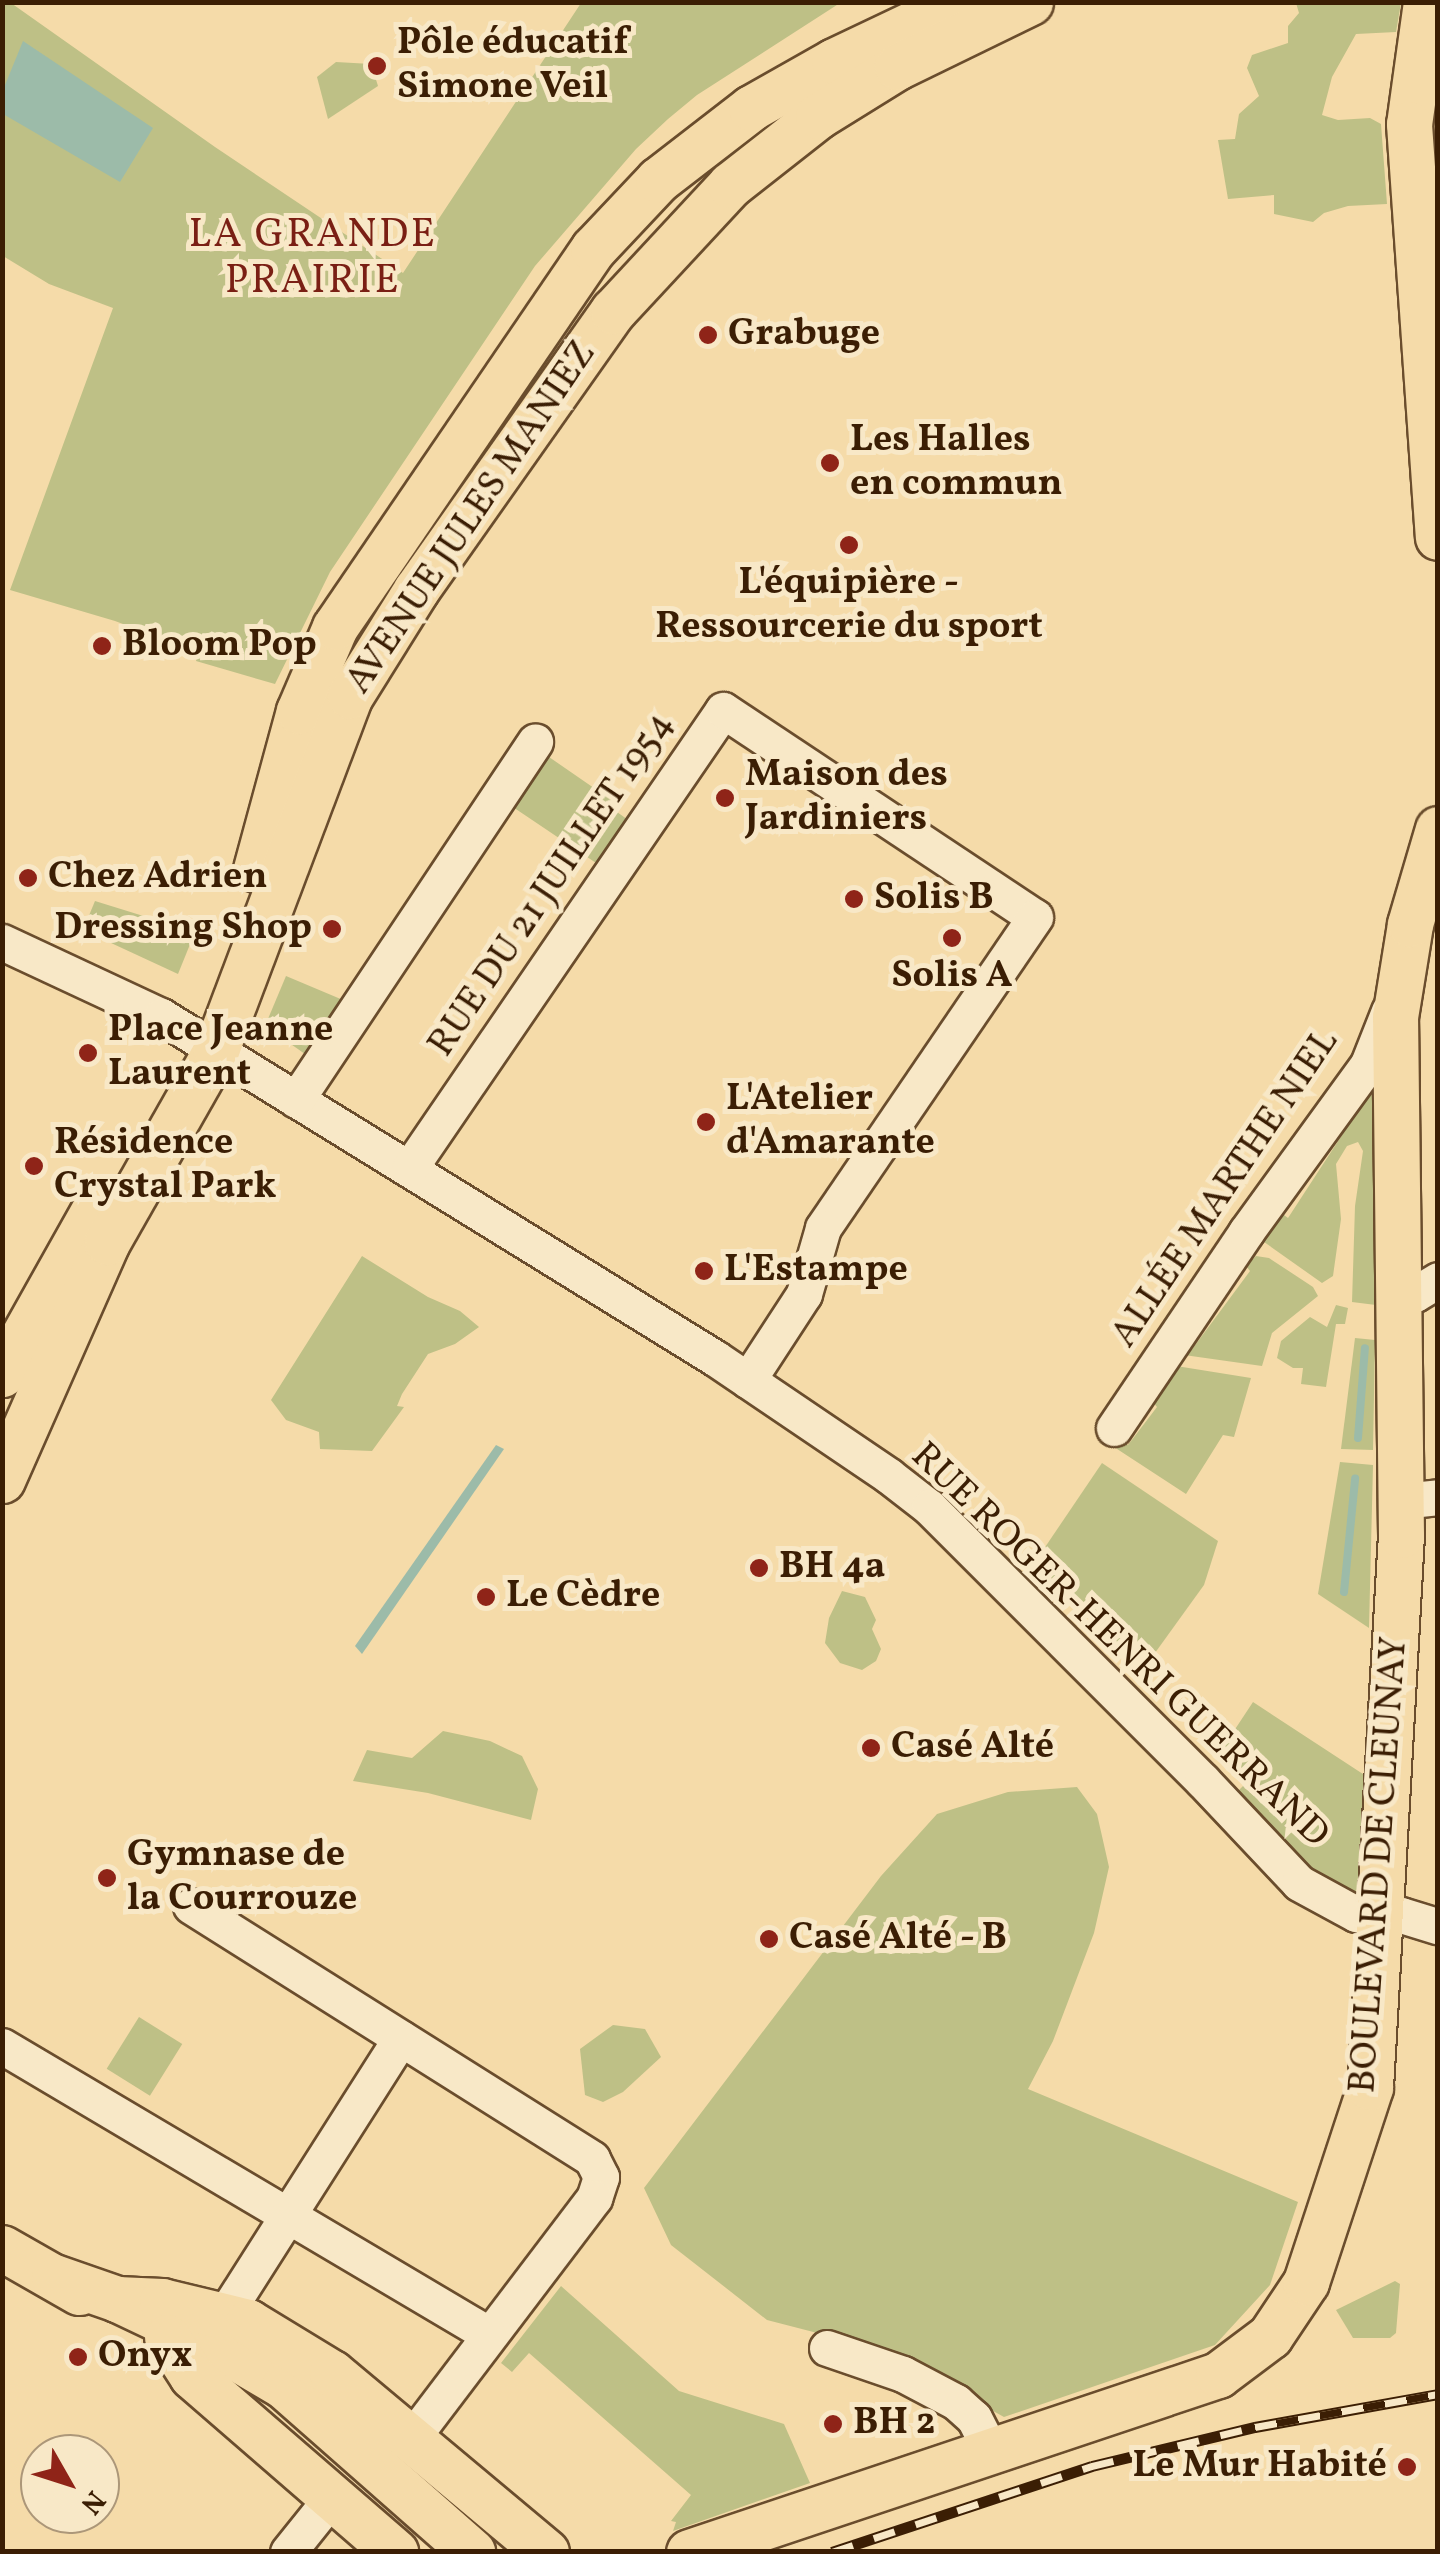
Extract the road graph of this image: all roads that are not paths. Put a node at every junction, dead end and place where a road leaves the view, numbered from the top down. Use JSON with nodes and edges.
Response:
{"nodes":[{"id":1,"x":958,"y":2,"type":"edge"},
{"id":2,"x":1030,"y":2,"type":"edge"},
{"id":3,"x":1426,"y":2,"type":"edge"},
{"id":4,"x":1438,"y":537,"type":"edge"},
{"id":5,"x":535,"y":741,"type":"dead end"},
{"id":6,"x":1438,"y":828,"type":"edge"},
{"id":7,"x":2,"y":942,"type":"edge"},
{"id":8,"x":1397,"y":992,"type":"junction"},
{"id":9,"x":206,"y":1044,"type":"junction"},
{"id":10,"x":296,"y":1100,"type":"junction"},
{"id":11,"x":409,"y":1169,"type":"junction"},
{"id":12,"x":1419,"y":1288,"type":"edge"},
{"id":13,"x":2,"y":1374,"type":"edge"},
{"id":14,"x":748,"y":1380,"type":"junction"},
{"id":15,"x":1114,"y":1428,"type":"dead end"},
{"id":16,"x":2,"y":1480,"type":"edge"},
{"id":17,"x":1419,"y":1499,"type":"edge"},
{"id":18,"x":191,"y":1906,"type":"dead end"},
{"id":19,"x":1380,"y":1916,"type":"junction"},
{"id":20,"x":1438,"y":1926,"type":"edge"},
{"id":21,"x":402,"y":2038,"type":"junction"},
{"id":22,"x":2,"y":2046,"type":"edge"},
{"id":23,"x":288,"y":2216,"type":"junction"},
{"id":24,"x":2,"y":2248,"type":"edge"},
{"id":25,"x":54,"y":2277,"type":"junction"},
{"id":26,"x":117,"y":2300,"type":"junction"},
{"id":27,"x":226,"y":2314,"type":"junction"},
{"id":28,"x":488,"y":2334,"type":"junction"},
{"id":29,"x":167,"y":2337,"type":"junction"},
{"id":30,"x":827,"y":2348,"type":"dead end"},
{"id":31,"x":412,"y":2438,"type":"junction"},
{"id":32,"x":346,"y":2441,"type":"junction"},
{"id":33,"x":988,"y":2448,"type":"junction"},
{"id":34,"x":332,"y":2497,"type":"junction"},
{"id":35,"x":695,"y":2550,"type":"edge"},
{"id":36,"x":288,"y":2552,"type":"edge"},
{"id":37,"x":395,"y":2552,"type":"edge"},
{"id":38,"x":472,"y":2552,"type":"edge"},
{"id":39,"x":546,"y":2552,"type":"edge"}],
"edges":[{"from":1,"to":9,"type":"main road","name":"AVENUE JULES MANIEZ"},
{"from":2,"to":9,"type":"main road","name":"AVENUE JULES MANIEZ"},
{"from":3,"to":4,"type":"main road"},
{"from":5,"to":10,"type":"street"},
{"from":6,"to":8,"type":"main road","name":"BOULEVARD DE CLEUNAY"},
{"from":7,"to":9,"type":"street"},
{"from":8,"to":12,"type":"main road","name":"BOULEVARD DE CLEUNAY"},
{"from":8,"to":15,"type":"street","name":"ALLÉE MARTHE NIEL"},
{"from":9,"to":10,"type":"street","name":"RUE ROGER-HENRI GUERRAND"},
{"from":9,"to":13,"type":"main road","name":"AVENUE JULES MANIEZ"},
{"from":9,"to":16,"type":"main road","name":"AVENUE JULES MANIEZ"},
{"from":10,"to":11,"type":"street","name":"RUE ROGER-HENRI GUERRAND"},
{"from":11,"to":14,"type":"street","name":"RUE ROGER-HENRI GUERRAND"},
{"from":11,"to":14,"type":"street","name":"RUE DU 21 JUILLET 1954"},
{"from":12,"to":17,"type":"main road","name":"BOULEVARD DE CLEUNAY"},
{"from":14,"to":19,"type":"street","name":"RUE ROGER-HENRI GUERRAND"},
{"from":17,"to":19,"type":"main road","name":"BOULEVARD DE CLEUNAY"},
{"from":18,"to":21,"type":"street"},
{"from":19,"to":20,"type":"street","name":"RUE ROGER-HENRI GUERRAND"},
{"from":19,"to":33,"type":"main road","name":"BOULEVARD DE CLEUNAY"},
{"from":21,"to":23,"type":"street"},
{"from":21,"to":28,"type":"street"},
{"from":22,"to":23,"type":"street"},
{"from":23,"to":27,"type":"street"},
{"from":23,"to":28,"type":"street"},
{"from":24,"to":25,"type":"main road"},
{"from":25,"to":26,"type":"main road"},
{"from":25,"to":29,"type":"main road"},
{"from":26,"to":27,"type":"main road"},
{"from":26,"to":32,"type":"main road"},
{"from":27,"to":31,"type":"main road"},
{"from":28,"to":31,"type":"street"},
{"from":29,"to":32,"type":"main road"},
{"from":29,"to":34,"type":"main road"},
{"from":30,"to":33,"type":"street"},
{"from":31,"to":39,"type":"main road"},
{"from":32,"to":38,"type":"main road"},
{"from":33,"to":35,"type":"main road","name":"BOULEVARD DE CLEUNAY"},
{"from":34,"to":36,"type":"street"},
{"from":34,"to":37,"type":"main road"}]}
